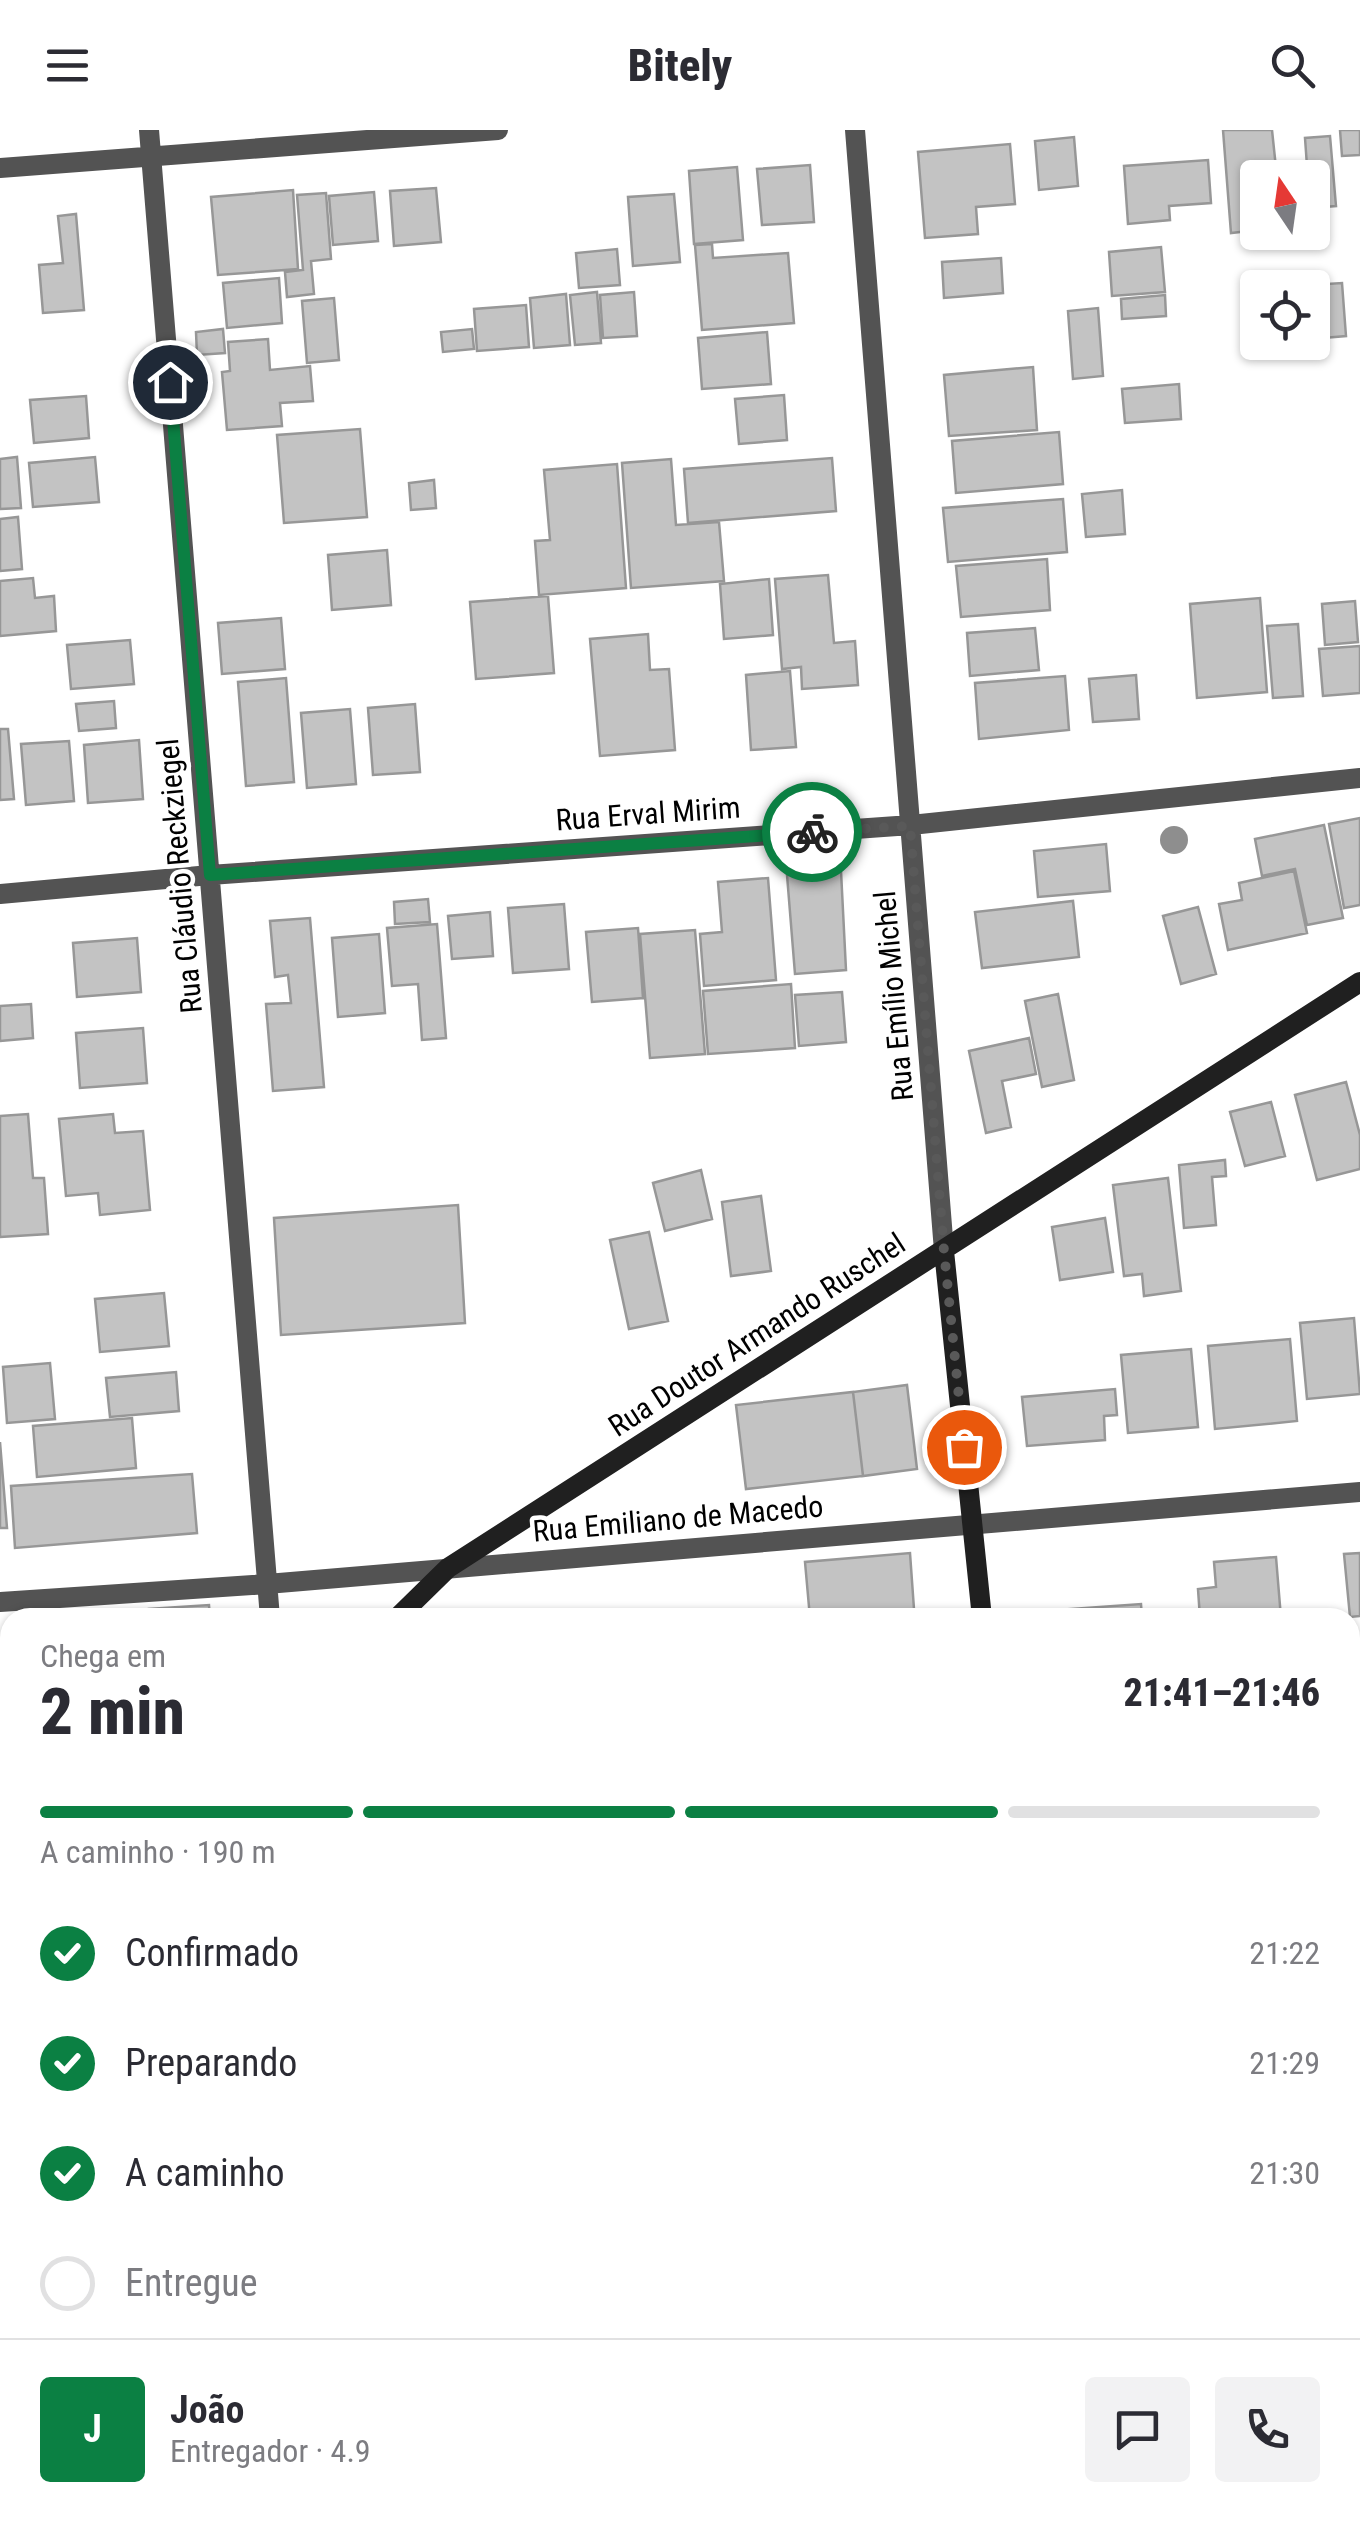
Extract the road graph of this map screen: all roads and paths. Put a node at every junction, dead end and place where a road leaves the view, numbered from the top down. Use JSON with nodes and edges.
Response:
{"nodes":[{"id":1,"x":149,"y":130,"type":"edge"},
{"id":2,"x":498,"y":130,"type":"edge"},
{"id":3,"x":855,"y":130,"type":"edge"},
{"id":4,"x":151,"y":155,"type":"junction"},
{"id":5,"x":0,"y":168,"type":"edge"},
{"id":6,"x":1360,"y":778,"type":"edge"},
{"id":7,"x":910,"y":826,"type":"junction"},
{"id":8,"x":210,"y":875,"type":"junction"},
{"id":9,"x":0,"y":894,"type":"edge"},
{"id":10,"x":1360,"y":982,"type":"edge"},
{"id":11,"x":944,"y":1251,"type":"junction"},
{"id":12,"x":1360,"y":1492,"type":"edge"},
{"id":13,"x":972,"y":1526,"type":"junction"},
{"id":14,"x":448,"y":1568,"type":"junction"},
{"id":15,"x":267,"y":1584,"type":"junction"},
{"id":16,"x":0,"y":1602,"type":"edge"},
{"id":17,"x":269,"y":1608,"type":"edge"},
{"id":18,"x":407,"y":1608,"type":"edge"},
{"id":19,"x":981,"y":1608,"type":"edge"}],
"edges":[{"from":1,"to":4,"type":"street","name":"Rua Cláudio Reckziegel"},
{"from":2,"to":4,"type":"street"},
{"from":3,"to":7,"type":"street","name":"Rua Emílio Michel"},
{"from":4,"to":5,"type":"street"},
{"from":4,"to":8,"type":"street","name":"Rua Cláudio Reckziegel"},
{"from":6,"to":7,"type":"street","name":"Rua Erval Mirim"},
{"from":7,"to":8,"type":"street","name":"Rua Erval Mirim"},
{"from":7,"to":11,"type":"street","name":"Rua Emílio Michel"},
{"from":8,"to":9,"type":"street","name":"Rua Erval Mirim"},
{"from":8,"to":15,"type":"street","name":"Rua Cláudio Reckziegel"},
{"from":10,"to":11,"type":"main road","name":"Rua Doutor Armando Ruschel"},
{"from":11,"to":13,"type":"main road","name":"Rua Emílio Michel"},
{"from":11,"to":14,"type":"main road","name":"Rua Doutor Armando Ruschel"},
{"from":12,"to":13,"type":"street","name":"Rua Emiliano de Macedo"},
{"from":13,"to":14,"type":"street","name":"Rua Emiliano de Macedo"},
{"from":13,"to":19,"type":"main road","name":"Rua Emílio Michel"},
{"from":14,"to":15,"type":"street","name":"Rua Emiliano de Macedo"},
{"from":14,"to":18,"type":"main road","name":"Rua Doutor Armando Ruschel"},
{"from":15,"to":16,"type":"street","name":"Rua Emiliano de Macedo"},
{"from":15,"to":17,"type":"street","name":"Rua Cláudio Reckziegel"}]}
